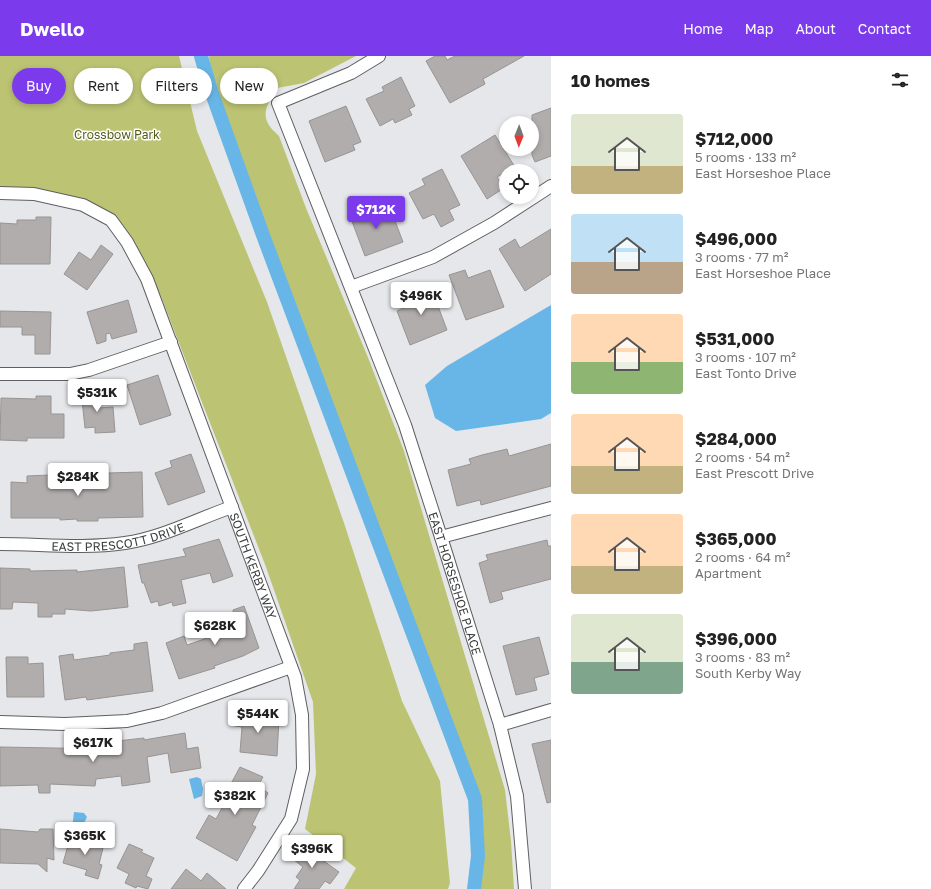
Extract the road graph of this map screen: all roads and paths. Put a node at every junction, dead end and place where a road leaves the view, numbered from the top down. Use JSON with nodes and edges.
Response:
{"nodes":[{"id":1,"x":379,"y":56,"type":"edge"},
{"id":2,"x":551,"y":186,"type":"edge"},
{"id":3,"x":0,"y":193,"type":"edge"},
{"id":4,"x":351,"y":287,"type":"junction"},
{"id":5,"x":171,"y":342,"type":"junction"},
{"id":6,"x":0,"y":374,"type":"edge"},
{"id":7,"x":232,"y":506,"type":"junction"},
{"id":8,"x":551,"y":508,"type":"edge"},
{"id":9,"x":441,"y":537,"type":"junction"},
{"id":10,"x":0,"y":544,"type":"edge"},
{"id":11,"x":291,"y":667,"type":"junction"},
{"id":12,"x":551,"y":710,"type":"edge"},
{"id":13,"x":0,"y":722,"type":"edge"},
{"id":14,"x":500,"y":725,"type":"junction"},
{"id":15,"x":244,"y":889,"type":"edge"},
{"id":16,"x":525,"y":889,"type":"edge"}],
"edges":[{"from":1,"to":4,"type":"street","name":"EAST HORSESHOE PLACE"},
{"from":2,"to":4,"type":"street"},
{"from":3,"to":5,"type":"street","name":"SOUTH KERBY WAY"},
{"from":4,"to":9,"type":"street","name":"EAST HORSESHOE PLACE"},
{"from":5,"to":6,"type":"street"},
{"from":5,"to":7,"type":"street","name":"SOUTH KERBY WAY"},
{"from":7,"to":10,"type":"street","name":"EAST PRESCOTT DRIVE"},
{"from":7,"to":11,"type":"street","name":"SOUTH KERBY WAY"},
{"from":8,"to":9,"type":"street"},
{"from":9,"to":14,"type":"street","name":"EAST HORSESHOE PLACE"},
{"from":11,"to":13,"type":"street"},
{"from":11,"to":15,"type":"street","name":"SOUTH KERBY WAY"},
{"from":12,"to":14,"type":"street"},
{"from":14,"to":16,"type":"street","name":"EAST HORSESHOE PLACE"}]}
